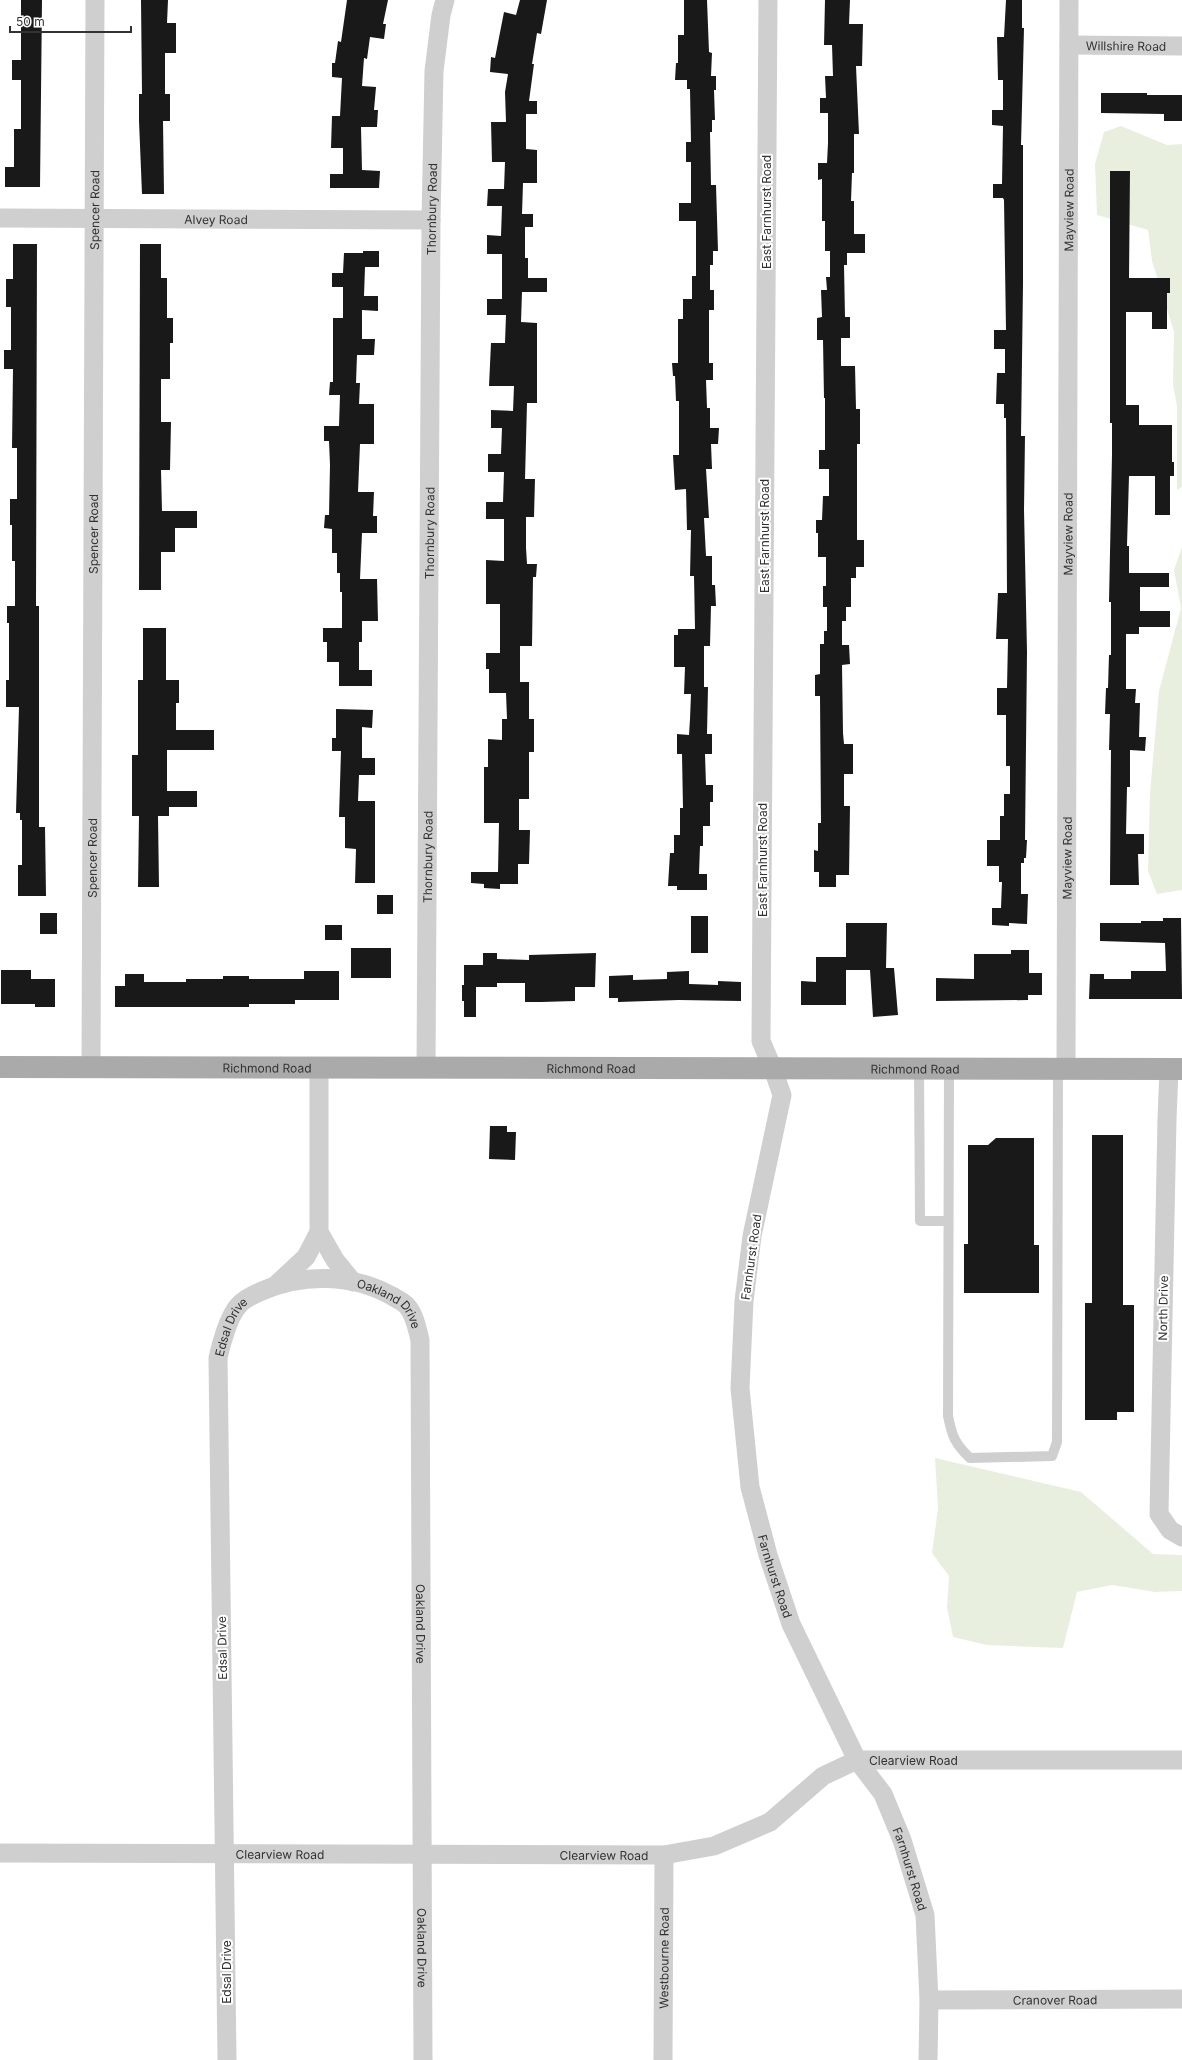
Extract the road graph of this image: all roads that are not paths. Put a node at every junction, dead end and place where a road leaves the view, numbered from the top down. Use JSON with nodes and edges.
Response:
{"nodes":[{"id":1,"x":95,"y":0,"type":"edge"},
{"id":2,"x":445,"y":0,"type":"edge"},
{"id":3,"x":768,"y":0,"type":"edge"},
{"id":4,"x":1070,"y":0,"type":"edge"},
{"id":5,"x":1069,"y":45,"type":"junction"},
{"id":6,"x":1182,"y":46,"type":"edge"},
{"id":7,"x":0,"y":218,"type":"edge"},
{"id":8,"x":94,"y":219,"type":"junction"},
{"id":9,"x":431,"y":220,"type":"junction"},
{"id":10,"x":0,"y":1067,"type":"edge"},
{"id":11,"x":92,"y":1067,"type":"junction"},
{"id":12,"x":319,"y":1067,"type":"junction"},
{"id":13,"x":426,"y":1068,"type":"junction"},
{"id":14,"x":919,"y":1068,"type":"junction"},
{"id":15,"x":949,"y":1068,"type":"junction"},
{"id":16,"x":773,"y":1069,"type":"junction"},
{"id":17,"x":1062,"y":1069,"type":"junction"},
{"id":18,"x":1176,"y":1069,"type":"edge"},
{"id":19,"x":1174,"y":1119,"type":"edge"},
{"id":20,"x":948,"y":1221,"type":"junction"},
{"id":21,"x":319,"y":1232,"type":"junction"},
{"id":22,"x":298,"y":1280,"type":"joint"},
{"id":23,"x":353,"y":1282,"type":"junction"},
{"id":24,"x":276,"y":1285,"type":"junction"},
{"id":25,"x":1182,"y":1537,"type":"edge"},
{"id":26,"x":857,"y":1760,"type":"junction"},
{"id":27,"x":1182,"y":1760,"type":"edge"},
{"id":28,"x":0,"y":1853,"type":"edge"},
{"id":29,"x":225,"y":1853,"type":"junction"},
{"id":30,"x":423,"y":1853,"type":"junction"},
{"id":31,"x":664,"y":1855,"type":"junction"},
{"id":32,"x":928,"y":2000,"type":"junction"},
{"id":33,"x":1182,"y":2000,"type":"edge"},
{"id":34,"x":227,"y":2060,"type":"edge"},
{"id":35,"x":423,"y":2060,"type":"edge"},
{"id":36,"x":662,"y":2060,"type":"edge"},
{"id":37,"x":928,"y":2060,"type":"edge"}],
"edges":[{"from":1,"to":8,"type":"street","name":"Spencer Road"},
{"from":2,"to":9,"type":"street","name":"Thornbury Road"},
{"from":3,"to":16,"type":"street","name":"East Farnhurst Road"},
{"from":4,"to":5,"type":"street","name":"Mayview Road"},
{"from":5,"to":6,"type":"street","name":"Willshire Road"},
{"from":5,"to":17,"type":"street","name":"Mayview Road"},
{"from":7,"to":8,"type":"street","name":"Alvey Road"},
{"from":8,"to":9,"type":"street","name":"Alvey Road"},
{"from":8,"to":11,"type":"street","name":"Spencer Road"},
{"from":9,"to":13,"type":"street","name":"Thornbury Road"},
{"from":10,"to":11,"type":"main road","name":"Richmond Road"},
{"from":11,"to":12,"type":"main road","name":"Richmond Road"},
{"from":12,"to":13,"type":"main road","name":"Richmond Road"},
{"from":12,"to":21,"type":"street"},
{"from":13,"to":16,"type":"main road","name":"Richmond Road"},
{"from":14,"to":15,"type":"main road","name":"Richmond Road"},
{"from":14,"to":16,"type":"main road","name":"Richmond Road"},
{"from":14,"to":20,"type":"lane"},
{"from":15,"to":17,"type":"main road","name":"Richmond Road"},
{"from":15,"to":20,"type":"lane"},
{"from":16,"to":26,"type":"street","name":"Farnhurst Road"},
{"from":17,"to":18,"type":"main road","name":"Richmond Road"},
{"from":17,"to":20,"type":"lane"},
{"from":18,"to":19,"type":"street","name":"North Drive"},
{"from":19,"to":25,"type":"street","name":"North Drive"},
{"from":21,"to":23,"type":"street"},
{"from":21,"to":24,"type":"street"},
{"from":22,"to":23,"type":"street","name":"Oakland Drive"},
{"from":22,"to":24,"type":"street","name":"Edsal Drive"},
{"from":23,"to":30,"type":"street","name":"Oakland Drive"},
{"from":24,"to":29,"type":"street","name":"Edsal Drive"},
{"from":26,"to":27,"type":"street","name":"Clearview Road"},
{"from":26,"to":31,"type":"street","name":"Clearview Road"},
{"from":26,"to":32,"type":"street","name":"Farnhurst Road"},
{"from":28,"to":29,"type":"street","name":"Clearview Road"},
{"from":29,"to":30,"type":"street","name":"Clearview Road"},
{"from":29,"to":34,"type":"street","name":"Edsal Drive"},
{"from":30,"to":31,"type":"street","name":"Clearview Road"},
{"from":30,"to":35,"type":"street","name":"Oakland Drive"},
{"from":31,"to":36,"type":"street","name":"Westbourne Road"},
{"from":32,"to":33,"type":"street","name":"Cranover Road"},
{"from":32,"to":37,"type":"street","name":"Farnhurst Road"}]}
